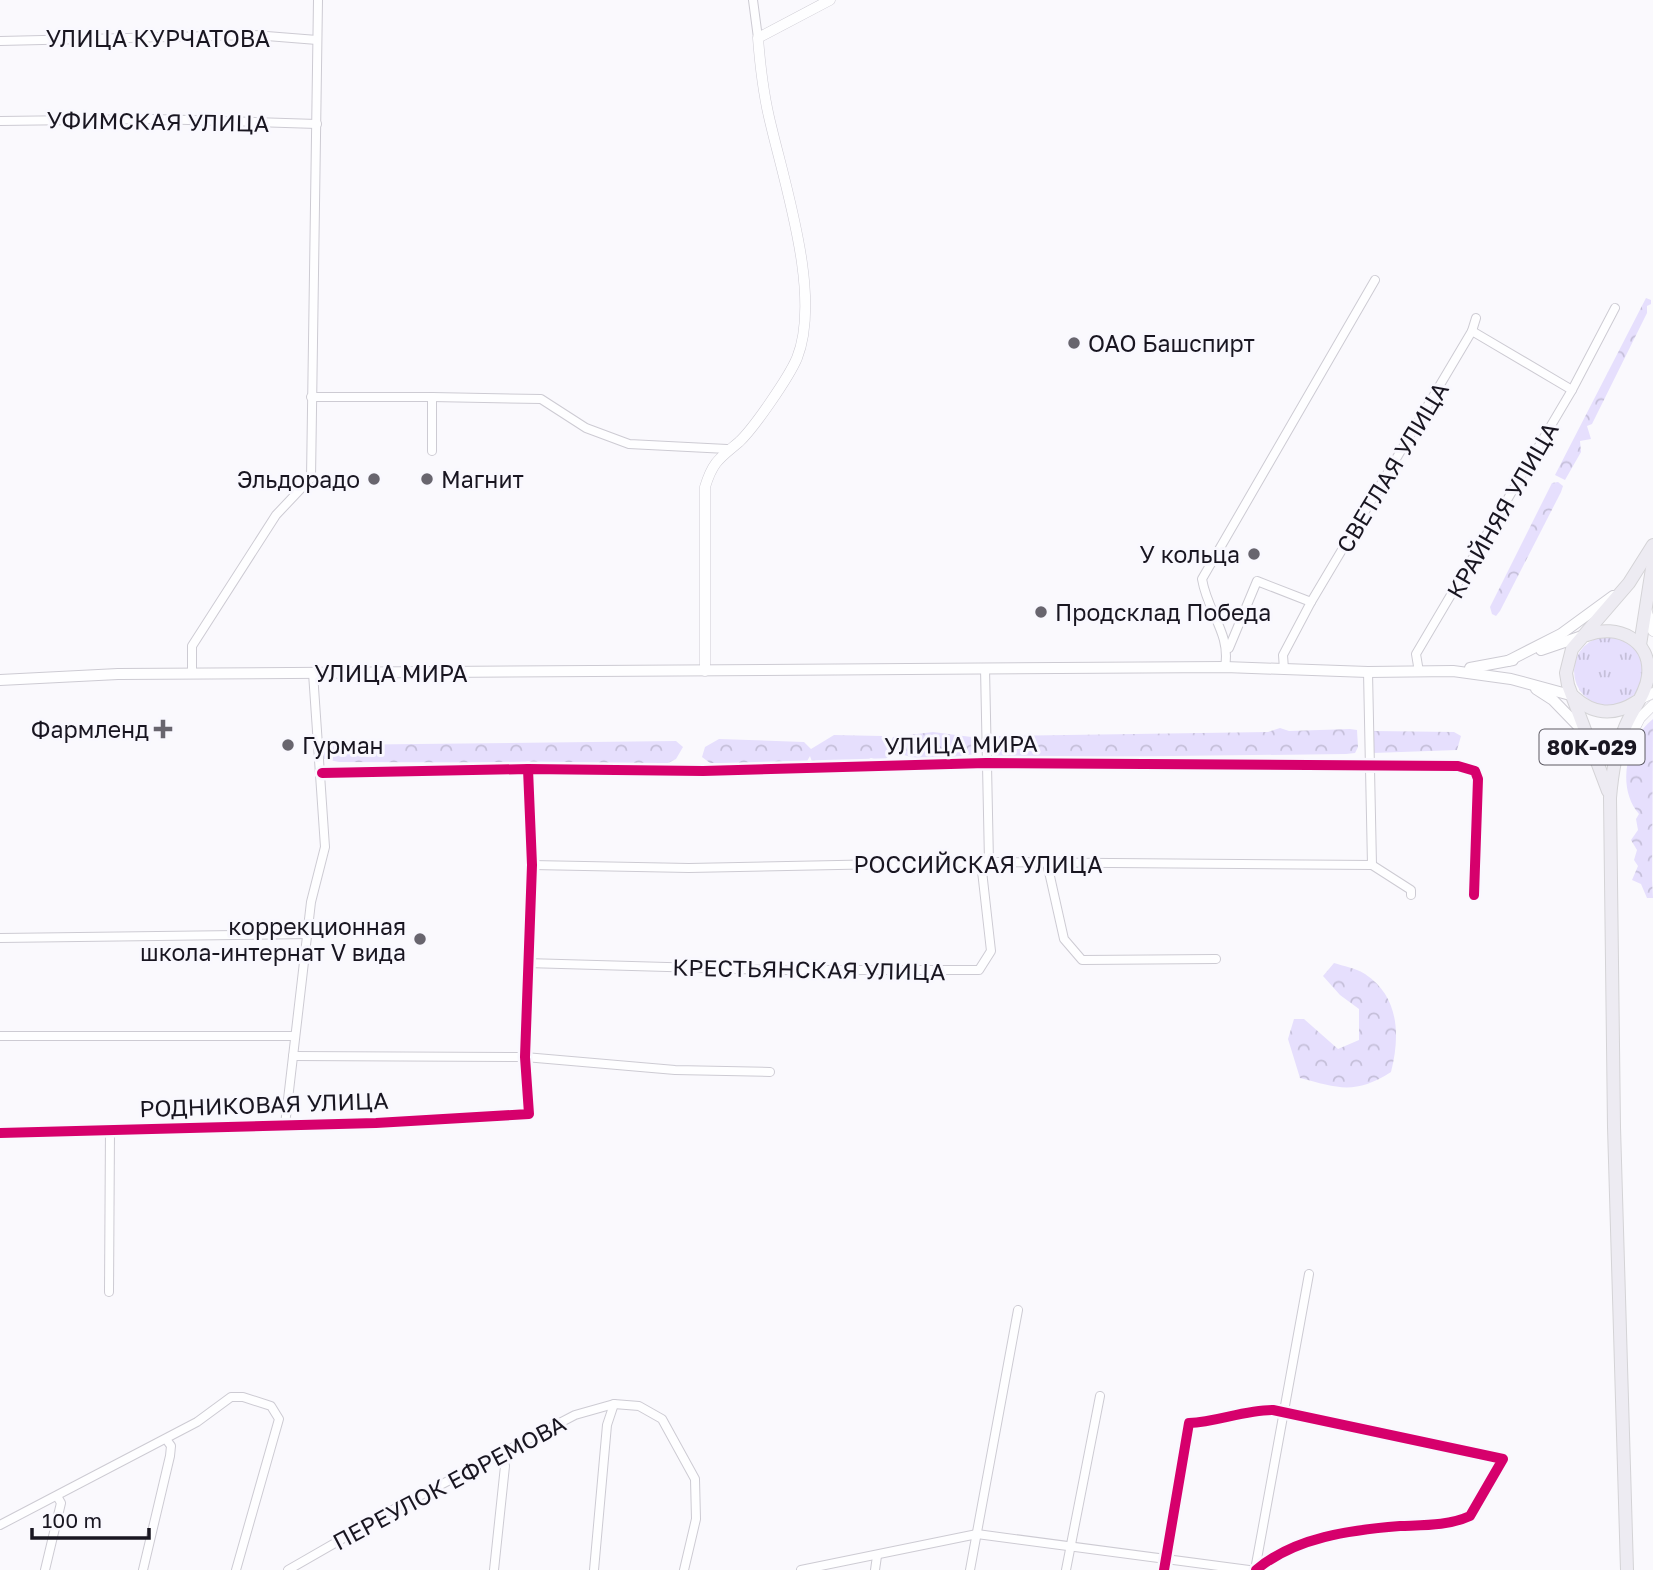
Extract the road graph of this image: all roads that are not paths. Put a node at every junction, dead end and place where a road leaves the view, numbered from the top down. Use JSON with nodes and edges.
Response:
{"nodes":[{"id":1,"x":318,"y":0,"type":"edge"},
{"id":2,"x":753,"y":0,"type":"edge"},
{"id":3,"x":830,"y":0,"type":"edge"},
{"id":4,"x":758,"y":38,"type":"junction"},
{"id":5,"x":317,"y":40,"type":"junction"},
{"id":6,"x":0,"y":41,"type":"edge"},
{"id":7,"x":0,"y":121,"type":"edge"},
{"id":8,"x":317,"y":124,"type":"junction"},
{"id":9,"x":1375,"y":280,"type":"dead end"},
{"id":10,"x":1615,"y":308,"type":"dead end"},
{"id":11,"x":1476,"y":318,"type":"dead end"},
{"id":12,"x":1472,"y":331,"type":"junction"},
{"id":13,"x":1572,"y":390,"type":"junction"},
{"id":14,"x":311,"y":397,"type":"junction"},
{"id":15,"x":432,"y":397,"type":"junction"},
{"id":16,"x":727,"y":449,"type":"junction"},
{"id":17,"x":432,"y":451,"type":"dead end"},
{"id":18,"x":1653,"y":545,"type":"edge"},
{"id":19,"x":1653,"y":562,"type":"edge"},
{"id":20,"x":1629,"y":583,"type":"junction"},
{"id":21,"x":1311,"y":602,"type":"junction"},
{"id":22,"x":1646,"y":602,"type":"junction"},
{"id":23,"x":1653,"y":631,"type":"edge"},
{"id":24,"x":1587,"y":635,"type":"junction"},
{"id":25,"x":1640,"y":645,"type":"junction"},
{"id":26,"x":1228,"y":648,"type":"junction"},
{"id":27,"x":1653,"y":650,"type":"edge"},
{"id":28,"x":1508,"y":661,"type":"junction"},
{"id":29,"x":1225,"y":667,"type":"junction"},
{"id":30,"x":985,"y":668,"type":"junction"},
{"id":31,"x":1284,"y":669,"type":"junction"},
{"id":32,"x":705,"y":671,"type":"junction"},
{"id":33,"x":1453,"y":671,"type":"junction"},
{"id":34,"x":1368,"y":672,"type":"junction"},
{"id":35,"x":1419,"y":672,"type":"junction"},
{"id":36,"x":192,"y":673,"type":"junction"},
{"id":37,"x":313,"y":673,"type":"junction"},
{"id":38,"x":1511,"y":679,"type":"junction"},
{"id":39,"x":0,"y":680,"type":"edge"},
{"id":40,"x":1653,"y":693,"type":"edge"},
{"id":41,"x":1574,"y":696,"type":"junction"},
{"id":42,"x":1636,"y":702,"type":"junction"},
{"id":43,"x":1653,"y":705,"type":"edge"},
{"id":44,"x":1587,"y":736,"type":"junction"},
{"id":45,"x":986,"y":763,"type":"junction"},
{"id":46,"x":1370,"y":765,"type":"junction"},
{"id":47,"x":528,"y":769,"type":"junction"},
{"id":48,"x":322,"y":773,"type":"junction"},
{"id":49,"x":1610,"y":798,"type":"junction"},
{"id":50,"x":985,"y":862,"type":"junction"},
{"id":51,"x":1047,"y":863,"type":"junction"},
{"id":52,"x":532,"y":865,"type":"junction"},
{"id":53,"x":1371,"y":865,"type":"junction"},
{"id":54,"x":1411,"y":895,"type":"dead end"},
{"id":55,"x":1474,"y":895,"type":"dead end"},
{"id":56,"x":309,"y":934,"type":"junction"},
{"id":57,"x":0,"y":938,"type":"edge"},
{"id":58,"x":1216,"y":959,"type":"dead end"},
{"id":59,"x":527,"y":963,"type":"junction"},
{"id":60,"x":0,"y":1036,"type":"edge"},
{"id":61,"x":295,"y":1036,"type":"junction"},
{"id":62,"x":293,"y":1056,"type":"junction"},
{"id":63,"x":525,"y":1057,"type":"junction"},
{"id":64,"x":770,"y":1072,"type":"dead end"},
{"id":65,"x":285,"y":1125,"type":"junction"},
{"id":66,"x":110,"y":1130,"type":"junction"},
{"id":67,"x":0,"y":1133,"type":"edge"},
{"id":68,"x":1309,"y":1273,"type":"dead end"},
{"id":69,"x":109,"y":1292,"type":"dead end"},
{"id":70,"x":1018,"y":1310,"type":"dead end"},
{"id":71,"x":1100,"y":1396,"type":"dead end"},
{"id":72,"x":614,"y":1404,"type":"junction"},
{"id":73,"x":1283,"y":1412,"type":"junction"},
{"id":74,"x":166,"y":1439,"type":"junction"},
{"id":75,"x":502,"y":1454,"type":"junction"},
{"id":76,"x":57,"y":1496,"type":"junction"},
{"id":77,"x":0,"y":1525,"type":"edge"},
{"id":78,"x":977,"y":1534,"type":"junction"},
{"id":79,"x":1070,"y":1546,"type":"junction"},
{"id":80,"x":877,"y":1556,"type":"junction"},
{"id":81,"x":1166,"y":1557,"type":"junction"},
{"id":82,"x":45,"y":1570,"type":"edge"},
{"id":83,"x":143,"y":1570,"type":"edge"},
{"id":84,"x":236,"y":1570,"type":"edge"},
{"id":85,"x":288,"y":1570,"type":"edge"},
{"id":86,"x":494,"y":1570,"type":"edge"},
{"id":87,"x":594,"y":1570,"type":"edge"},
{"id":88,"x":686,"y":1570,"type":"edge"},
{"id":89,"x":801,"y":1570,"type":"edge"},
{"id":90,"x":875,"y":1570,"type":"edge"},
{"id":91,"x":970,"y":1570,"type":"edge"},
{"id":92,"x":1066,"y":1570,"type":"edge"},
{"id":93,"x":1164,"y":1570,"type":"edge"},
{"id":94,"x":1249,"y":1570,"type":"edge"},
{"id":95,"x":1256,"y":1570,"type":"edge"},
{"id":96,"x":1627,"y":1570,"type":"edge"}],
"edges":[{"from":1,"to":5,"type":"street"},
{"from":2,"to":4,"type":"street"},
{"from":3,"to":4,"type":"street"},
{"from":4,"to":16,"type":"street"},
{"from":5,"to":6,"type":"street","name":"УЛИЦА КУРЧАТОВА"},
{"from":5,"to":8,"type":"street"},
{"from":7,"to":8,"type":"street","name":"УФИМСКАЯ УЛИЦА"},
{"from":8,"to":14,"type":"street"},
{"from":9,"to":26,"type":"street"},
{"from":10,"to":13,"type":"street","name":"КРАЙНЯЯ УЛИЦА"},
{"from":11,"to":12,"type":"street","name":"СВЕТЛАЯ УЛИЦА"},
{"from":12,"to":13,"type":"street"},
{"from":12,"to":21,"type":"street","name":"СВЕТЛАЯ УЛИЦА"},
{"from":13,"to":35,"type":"street","name":"КРАЙНЯЯ УЛИЦА"},
{"from":14,"to":15,"type":"street"},
{"from":14,"to":36,"type":"street"},
{"from":15,"to":16,"type":"street"},
{"from":15,"to":17,"type":"street"},
{"from":16,"to":32,"type":"street"},
{"from":18,"to":20,"type":"main road","number":"80К-029"},
{"from":19,"to":22,"type":"main road","number":"80К-029"},
{"from":20,"to":24,"type":"main road","number":"80К-029"},
{"from":20,"to":28,"type":"main road"},
{"from":21,"to":26,"type":"street"},
{"from":21,"to":31,"type":"street","name":"СВЕТЛАЯ УЛИЦА"},
{"from":22,"to":23,"type":"street"},
{"from":22,"to":25,"type":"main road","number":"80К-029"},
{"from":24,"to":25,"type":"main road"},
{"from":24,"to":28,"type":"main road"},
{"from":24,"to":41,"type":"main road","number":"80К-029"},
{"from":25,"to":27,"type":"street"},
{"from":25,"to":42,"type":"main road","number":"80К-029"},
{"from":26,"to":29,"type":"street"},
{"from":28,"to":33,"type":"main road"},
{"from":29,"to":30,"type":"main road","name":"УЛИЦА МИРА"},
{"from":29,"to":31,"type":"main road","name":"УЛИЦА МИРА"},
{"from":30,"to":32,"type":"main road","name":"УЛИЦА МИРА"},
{"from":30,"to":45,"type":"street"},
{"from":31,"to":34,"type":"main road","name":"УЛИЦА МИРА"},
{"from":32,"to":37,"type":"main road","name":"УЛИЦА МИРА"},
{"from":33,"to":35,"type":"main road","name":"УЛИЦА МИРА"},
{"from":33,"to":38,"type":"main road"},
{"from":34,"to":35,"type":"main road","name":"УЛИЦА МИРА"},
{"from":34,"to":46,"type":"street"},
{"from":36,"to":37,"type":"main road","name":"УЛИЦА МИРА"},
{"from":36,"to":39,"type":"main road","name":"УЛИЦА МИРА"},
{"from":37,"to":48,"type":"street"},
{"from":38,"to":41,"type":"main road"},
{"from":38,"to":44,"type":"main road"},
{"from":40,"to":42,"type":"street"},
{"from":41,"to":42,"type":"main road","number":"80К-029"},
{"from":41,"to":44,"type":"main road","number":"80К-029"},
{"from":42,"to":49,"type":"main road","number":"80К-029"},
{"from":43,"to":49,"type":"street"},
{"from":44,"to":49,"type":"main road","number":"80К-029"},
{"from":45,"to":46,"type":"street","name":"УЛИЦА МИРА"},
{"from":45,"to":47,"type":"street","name":"УЛИЦА МИРА"},
{"from":45,"to":50,"type":"street"},
{"from":46,"to":53,"type":"street"},
{"from":46,"to":55,"type":"street","name":"УЛИЦА МИРА"},
{"from":47,"to":48,"type":"street","name":"УЛИЦА МИРА"},
{"from":47,"to":52,"type":"street"},
{"from":48,"to":56,"type":"street"},
{"from":49,"to":96,"type":"main road","number":"80К-029"},
{"from":50,"to":51,"type":"street","name":"РОССИЙСКАЯ УЛИЦА"},
{"from":50,"to":52,"type":"street","name":"РОССИЙСКАЯ УЛИЦА"},
{"from":50,"to":59,"type":"street","name":"КРЕСТЬЯНСКАЯ УЛИЦА"},
{"from":51,"to":53,"type":"street","name":"РОССИЙСКАЯ УЛИЦА"},
{"from":51,"to":58,"type":"street"},
{"from":52,"to":59,"type":"street"},
{"from":53,"to":54,"type":"street"},
{"from":56,"to":57,"type":"street"},
{"from":56,"to":61,"type":"street"},
{"from":59,"to":63,"type":"street"},
{"from":60,"to":61,"type":"street"},
{"from":61,"to":62,"type":"street"},
{"from":62,"to":63,"type":"street"},
{"from":62,"to":65,"type":"street"},
{"from":63,"to":64,"type":"street"},
{"from":63,"to":65,"type":"street","name":"РОДНИКОВАЯ УЛИЦА"},
{"from":65,"to":66,"type":"street","name":"РОДНИКОВАЯ УЛИЦА"},
{"from":66,"to":67,"type":"street","name":"РОДНИКОВАЯ УЛИЦА"},
{"from":66,"to":69,"type":"street","name":"РОДНИКОВАЯ УЛИЦА"},
{"from":68,"to":73,"type":"street"},
{"from":70,"to":78,"type":"street"},
{"from":71,"to":79,"type":"street"},
{"from":72,"to":75,"type":"street","name":"ПЕРЕУЛОК ЕФРЕМОВА"},
{"from":72,"to":87,"type":"street"},
{"from":72,"to":88,"type":"street"},
{"from":73,"to":81,"type":"street"},
{"from":73,"to":95,"type":"street"},
{"from":73,"to":95,"type":"street"},
{"from":74,"to":76,"type":"street"},
{"from":74,"to":83,"type":"street"},
{"from":74,"to":84,"type":"street"},
{"from":75,"to":85,"type":"street","name":"ПЕРЕУЛОК ЕФРЕМОВА"},
{"from":75,"to":86,"type":"street"},
{"from":76,"to":77,"type":"street"},
{"from":76,"to":82,"type":"street"},
{"from":78,"to":79,"type":"street"},
{"from":78,"to":80,"type":"street"},
{"from":78,"to":91,"type":"street"},
{"from":79,"to":81,"type":"street"},
{"from":79,"to":92,"type":"street"},
{"from":80,"to":89,"type":"street"},
{"from":80,"to":90,"type":"street"},
{"from":81,"to":93,"type":"street"},
{"from":81,"to":94,"type":"street"}]}
